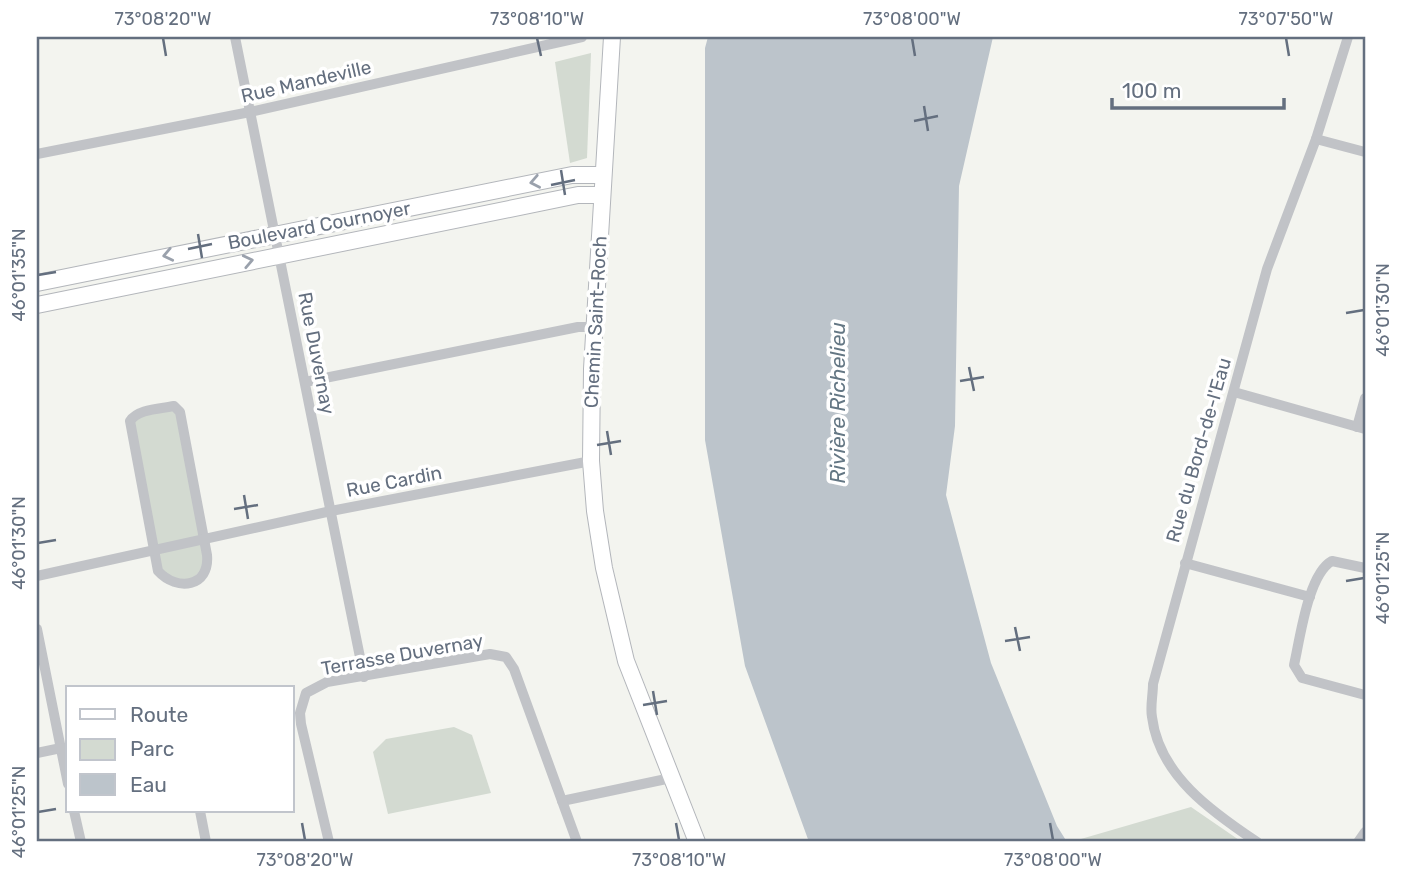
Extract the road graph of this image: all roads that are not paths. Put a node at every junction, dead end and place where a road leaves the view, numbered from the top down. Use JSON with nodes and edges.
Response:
{"nodes":[{"id":1,"x":235,"y":37,"type":"edge"},
{"id":2,"x":582,"y":37,"type":"edge"},
{"id":3,"x":612,"y":37,"type":"edge"},
{"id":4,"x":1348,"y":37,"type":"edge"},
{"id":5,"x":250,"y":112,"type":"junction"},
{"id":6,"x":1316,"y":139,"type":"junction"},
{"id":7,"x":1365,"y":152,"type":"edge"},
{"id":8,"x":37,"y":154,"type":"edge"},
{"id":9,"x":602,"y":176,"type":"junction"},
{"id":10,"x":601,"y":195,"type":"junction"},
{"id":11,"x":275,"y":233,"type":"junction"},
{"id":12,"x":279,"y":255,"type":"junction"},
{"id":13,"x":37,"y":283,"type":"edge"},
{"id":14,"x":37,"y":305,"type":"edge"},
{"id":15,"x":594,"y":327,"type":"junction"},
{"id":16,"x":305,"y":382,"type":"junction"},
{"id":17,"x":1234,"y":392,"type":"junction"},
{"id":18,"x":1365,"y":398,"type":"edge"},
{"id":19,"x":1361,"y":428,"type":"edge"},
{"id":20,"x":591,"y":461,"type":"junction"},
{"id":21,"x":331,"y":511,"type":"junction"},
{"id":22,"x":204,"y":538,"type":"junction"},
{"id":23,"x":153,"y":550,"type":"junction"},
{"id":24,"x":1185,"y":564,"type":"junction"},
{"id":25,"x":1365,"y":568,"type":"edge"},
{"id":26,"x":37,"y":576,"type":"edge"},
{"id":27,"x":1310,"y":597,"type":"junction"},
{"id":28,"x":37,"y":629,"type":"edge"},
{"id":29,"x":364,"y":677,"type":"junction"},
{"id":30,"x":1365,"y":695,"type":"edge"},
{"id":31,"x":61,"y":748,"type":"junction"},
{"id":32,"x":37,"y":753,"type":"edge"},
{"id":33,"x":66,"y":774,"type":"edge"},
{"id":34,"x":671,"y":778,"type":"junction"},
{"id":35,"x":562,"y":800,"type":"junction"},
{"id":36,"x":74,"y":812,"type":"edge"},
{"id":37,"x":200,"y":812,"type":"edge"},
{"id":38,"x":1365,"y":832,"type":"edge"},
{"id":39,"x":80,"y":842,"type":"edge"},
{"id":40,"x":206,"y":842,"type":"edge"},
{"id":41,"x":329,"y":842,"type":"edge"},
{"id":42,"x":577,"y":842,"type":"edge"},
{"id":43,"x":697,"y":842,"type":"edge"},
{"id":44,"x":1257,"y":842,"type":"edge"},
{"id":45,"x":1358,"y":842,"type":"edge"}],
"edges":[{"from":1,"to":5,"type":"street","name":"Rue Duvernay"},
{"from":2,"to":5,"type":"street","name":"Rue Mandeville"},
{"from":3,"to":9,"type":"street","name":"Chemin Saint-Roch"},
{"from":4,"to":6,"type":"street","name":"Rue du Bord-de-l'Eau"},
{"from":5,"to":8,"type":"street","name":"Rue Mandeville"},
{"from":5,"to":11,"type":"street","name":"Rue Duvernay"},
{"from":6,"to":7,"type":"street"},
{"from":6,"to":17,"type":"street","name":"Rue du Bord-de-l'Eau"},
{"from":9,"to":10,"type":"street","name":"Chemin Saint-Roch"},
{"from":9,"to":11,"type":"street","name":"Boulevard Cournoyer","one_way":true},
{"from":10,"to":12,"type":"street","name":"Boulevard Cournoyer"},
{"from":10,"to":15,"type":"street","name":"Chemin Saint-Roch"},
{"from":11,"to":12,"type":"street","name":"Rue Duvernay"},
{"from":11,"to":13,"type":"street","name":"Boulevard Cournoyer","one_way":true},
{"from":14,"to":12,"type":"street","name":"Boulevard Cournoyer","one_way":true},
{"from":12,"to":16,"type":"street","name":"Rue Duvernay"},
{"from":15,"to":16,"type":"street"},
{"from":15,"to":20,"type":"street","name":"Chemin Saint-Roch"},
{"from":16,"to":21,"type":"street","name":"Rue Duvernay"},
{"from":17,"to":19,"type":"street"},
{"from":17,"to":24,"type":"street","name":"Rue du Bord-de-l'Eau"},
{"from":18,"to":19,"type":"street"},
{"from":20,"to":21,"type":"street","name":"Rue Cardin"},
{"from":20,"to":34,"type":"street","name":"Chemin Saint-Roch"},
{"from":21,"to":22,"type":"street","name":"Rue Cardin"},
{"from":21,"to":29,"type":"street","name":"Rue Duvernay"},
{"from":22,"to":23,"type":"street","name":"Rue Cardin"},
{"from":22,"to":23,"type":"street"},
{"from":22,"to":23,"type":"street"},
{"from":23,"to":26,"type":"street","name":"Rue Cardin"},
{"from":24,"to":27,"type":"street"},
{"from":24,"to":44,"type":"street","name":"Rue du Bord-de-l'Eau"},
{"from":25,"to":27,"type":"street"},
{"from":27,"to":30,"type":"street"},
{"from":28,"to":31,"type":"street"},
{"from":29,"to":35,"type":"street","name":"Terrasse Duvernay"},
{"from":29,"to":41,"type":"street","name":"Terrasse Duvernay"},
{"from":31,"to":32,"type":"street"},
{"from":31,"to":33,"type":"street"},
{"from":34,"to":35,"type":"street"},
{"from":34,"to":43,"type":"street","name":"Chemin Saint-Roch"},
{"from":35,"to":42,"type":"street","name":"Terrasse Duvernay"},
{"from":36,"to":39,"type":"street"},
{"from":37,"to":40,"type":"street"},
{"from":38,"to":45,"type":"street"}]}
